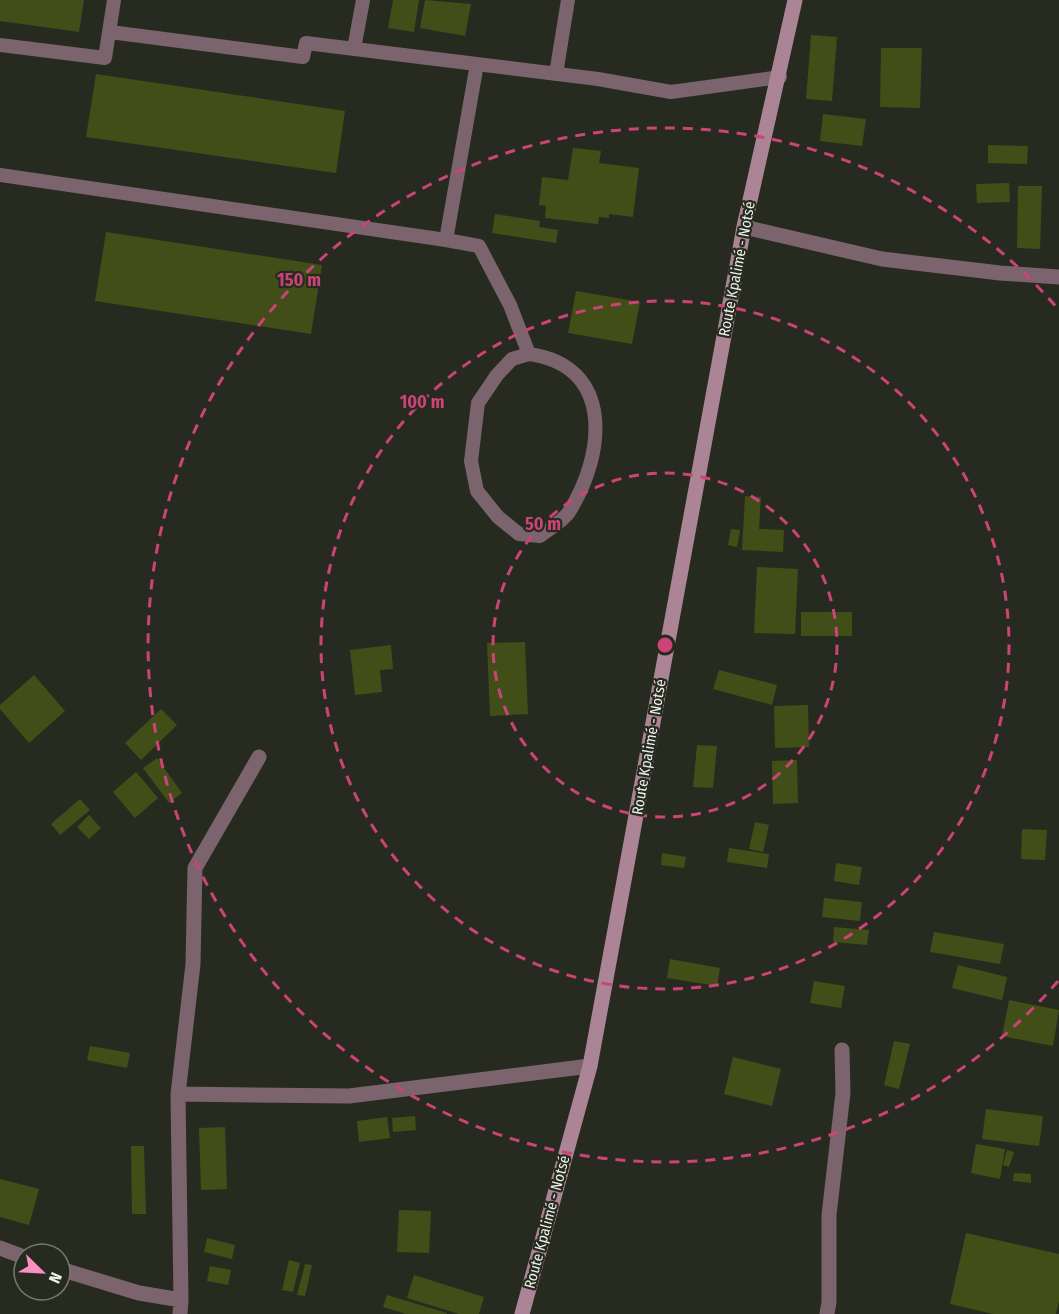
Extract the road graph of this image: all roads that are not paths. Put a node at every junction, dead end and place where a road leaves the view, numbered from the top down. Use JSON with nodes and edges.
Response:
{"nodes":[{"id":1,"x":114,"y":0,"type":"edge"},
{"id":2,"x":363,"y":0,"type":"edge"},
{"id":3,"x":568,"y":0,"type":"edge"},
{"id":4,"x":795,"y":0,"type":"edge"},
{"id":5,"x":110,"y":32,"type":"junction"},
{"id":6,"x":0,"y":45,"type":"edge"},
{"id":7,"x":354,"y":49,"type":"junction"},
{"id":8,"x":477,"y":64,"type":"junction"},
{"id":9,"x":556,"y":74,"type":"junction"},
{"id":10,"x":780,"y":77,"type":"junction"},
{"id":11,"x":0,"y":175,"type":"edge"},
{"id":12,"x":744,"y":226,"type":"junction"},
{"id":13,"x":446,"y":240,"type":"junction"},
{"id":14,"x":1059,"y":277,"type":"edge"},
{"id":15,"x":529,"y":354,"type":"junction"},
{"id":16,"x":259,"y":757,"type":"dead end"},
{"id":17,"x":842,"y":1050,"type":"dead end"},
{"id":18,"x":590,"y":1066,"type":"junction"},
{"id":19,"x":178,"y":1094,"type":"junction"},
{"id":20,"x":72,"y":1273,"type":"edge"},
{"id":21,"x":181,"y":1307,"type":"edge"},
{"id":22,"x":522,"y":1314,"type":"edge"},
{"id":23,"x":827,"y":1314,"type":"edge"}],
"edges":[{"from":1,"to":5,"type":"lane"},
{"from":2,"to":7,"type":"lane"},
{"from":3,"to":9,"type":"lane"},
{"from":4,"to":10,"type":"main road","name":"Route Kpalimé - Notsé"},
{"from":5,"to":6,"type":"lane"},
{"from":5,"to":7,"type":"lane"},
{"from":7,"to":8,"type":"lane"},
{"from":8,"to":9,"type":"lane"},
{"from":8,"to":13,"type":"lane"},
{"from":9,"to":10,"type":"lane"},
{"from":10,"to":12,"type":"main road","name":"Route Kpalimé - Notsé"},
{"from":11,"to":13,"type":"lane"},
{"from":12,"to":14,"type":"street"},
{"from":12,"to":18,"type":"main road","name":"Route Kpalimé - Notsé"},
{"from":13,"to":15,"type":"lane"},
{"from":15,"to":15,"type":"lane"},
{"from":16,"to":19,"type":"street"},
{"from":17,"to":23,"type":"street"},
{"from":18,"to":19,"type":"street"},
{"from":18,"to":22,"type":"main road","name":"Route Kpalimé - Notsé"},
{"from":19,"to":21,"type":"street"},
{"from":20,"to":21,"type":"street"}]}
